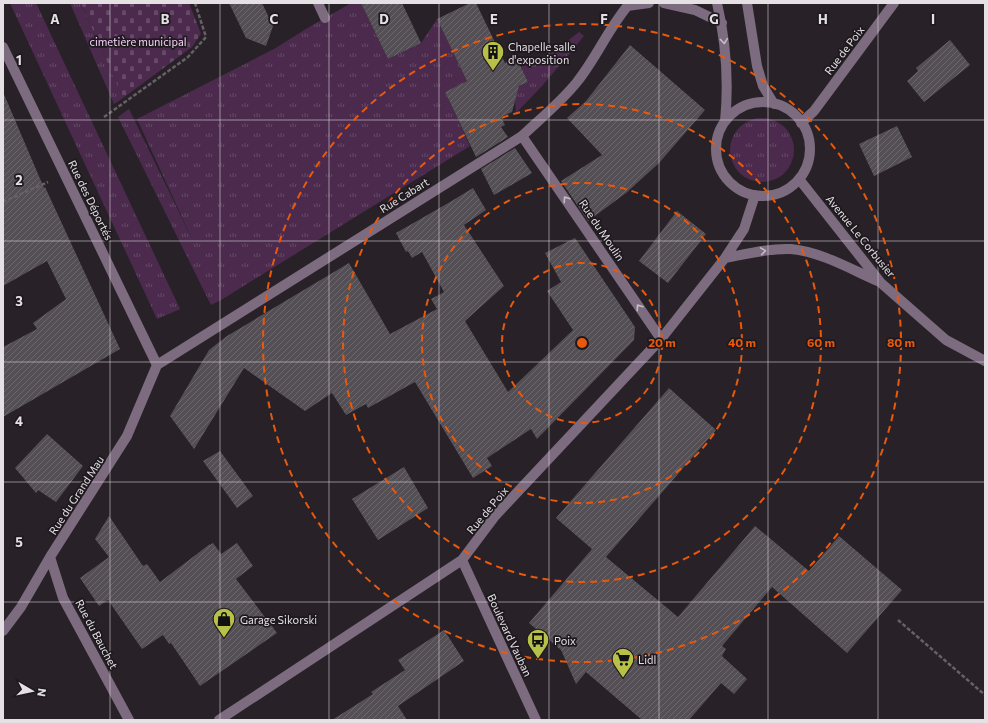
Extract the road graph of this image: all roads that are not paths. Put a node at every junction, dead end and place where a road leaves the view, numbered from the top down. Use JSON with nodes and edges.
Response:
{"nodes":[{"id":1,"x":318,"y":3,"type":"edge"},
{"id":2,"x":648,"y":3,"type":"edge"},
{"id":3,"x":664,"y":3,"type":"edge"},
{"id":4,"x":718,"y":3,"type":"edge"},
{"id":5,"x":747,"y":3,"type":"edge"},
{"id":6,"x":894,"y":3,"type":"edge"},
{"id":7,"x":629,"y":5,"type":"edge"},
{"id":8,"x":325,"y":18,"type":"dead end"},
{"id":9,"x":722,"y":23,"type":"junction"},
{"id":10,"x":3,"y":47,"type":"edge"},
{"id":11,"x":774,"y":104,"type":"junction"},
{"id":12,"x":725,"y":121,"type":"junction"},
{"id":13,"x":801,"y":123,"type":"junction"},
{"id":14,"x":522,"y":136,"type":"junction"},
{"id":15,"x":799,"y":178,"type":"junction"},
{"id":16,"x":755,"y":195,"type":"junction"},
{"id":17,"x":725,"y":258,"type":"junction"},
{"id":18,"x":881,"y":283,"type":"junction"},
{"id":19,"x":661,"y":339,"type":"junction"},
{"id":20,"x":985,"y":361,"type":"edge"},
{"id":21,"x":157,"y":365,"type":"junction"},
{"id":22,"x":50,"y":557,"type":"junction"},
{"id":23,"x":462,"y":560,"type":"junction"},
{"id":24,"x":3,"y":631,"type":"edge"},
{"id":25,"x":129,"y":720,"type":"edge"},
{"id":26,"x":218,"y":720,"type":"edge"},
{"id":27,"x":536,"y":720,"type":"edge"}],
"edges":[{"from":1,"to":8,"type":"street"},
{"from":2,"to":7,"type":"street","name":"Rue Cabart"},
{"from":3,"to":9,"type":"street"},
{"from":4,"to":9,"type":"street"},
{"from":5,"to":11,"type":"street"},
{"from":6,"to":13,"type":"street","name":"Rue de Poix"},
{"from":7,"to":14,"type":"street","name":"Rue Cabart"},
{"from":9,"to":12,"type":"street","one_way":true},
{"from":10,"to":21,"type":"street","name":"Rue des Déportés"},
{"from":11,"to":12,"type":"street"},
{"from":11,"to":13,"type":"street"},
{"from":12,"to":16,"type":"street"},
{"from":13,"to":15,"type":"street"},
{"from":19,"to":14,"type":"street","name":"Rue du Moulin","one_way":true},
{"from":14,"to":21,"type":"street","name":"Rue Cabart"},
{"from":15,"to":16,"type":"street"},
{"from":15,"to":18,"type":"street","name":"Avenue Le Corbusier"},
{"from":16,"to":17,"type":"street","name":"Rue de Poix"},
{"from":17,"to":18,"type":"street","one_way":true},
{"from":17,"to":19,"type":"street","name":"Rue de Poix"},
{"from":18,"to":20,"type":"street","name":"Avenue Le Corbusier"},
{"from":19,"to":23,"type":"street","name":"Rue de Poix"},
{"from":21,"to":22,"type":"street","name":"Rue du Grand Mau"},
{"from":22,"to":24,"type":"street","name":"Rue du Grand Mau"},
{"from":22,"to":25,"type":"street","name":"Rue du Bauchet"},
{"from":23,"to":26,"type":"street","name":"Rue de Poix"},
{"from":23,"to":27,"type":"street","name":"Boulevard Vauban"}]}
